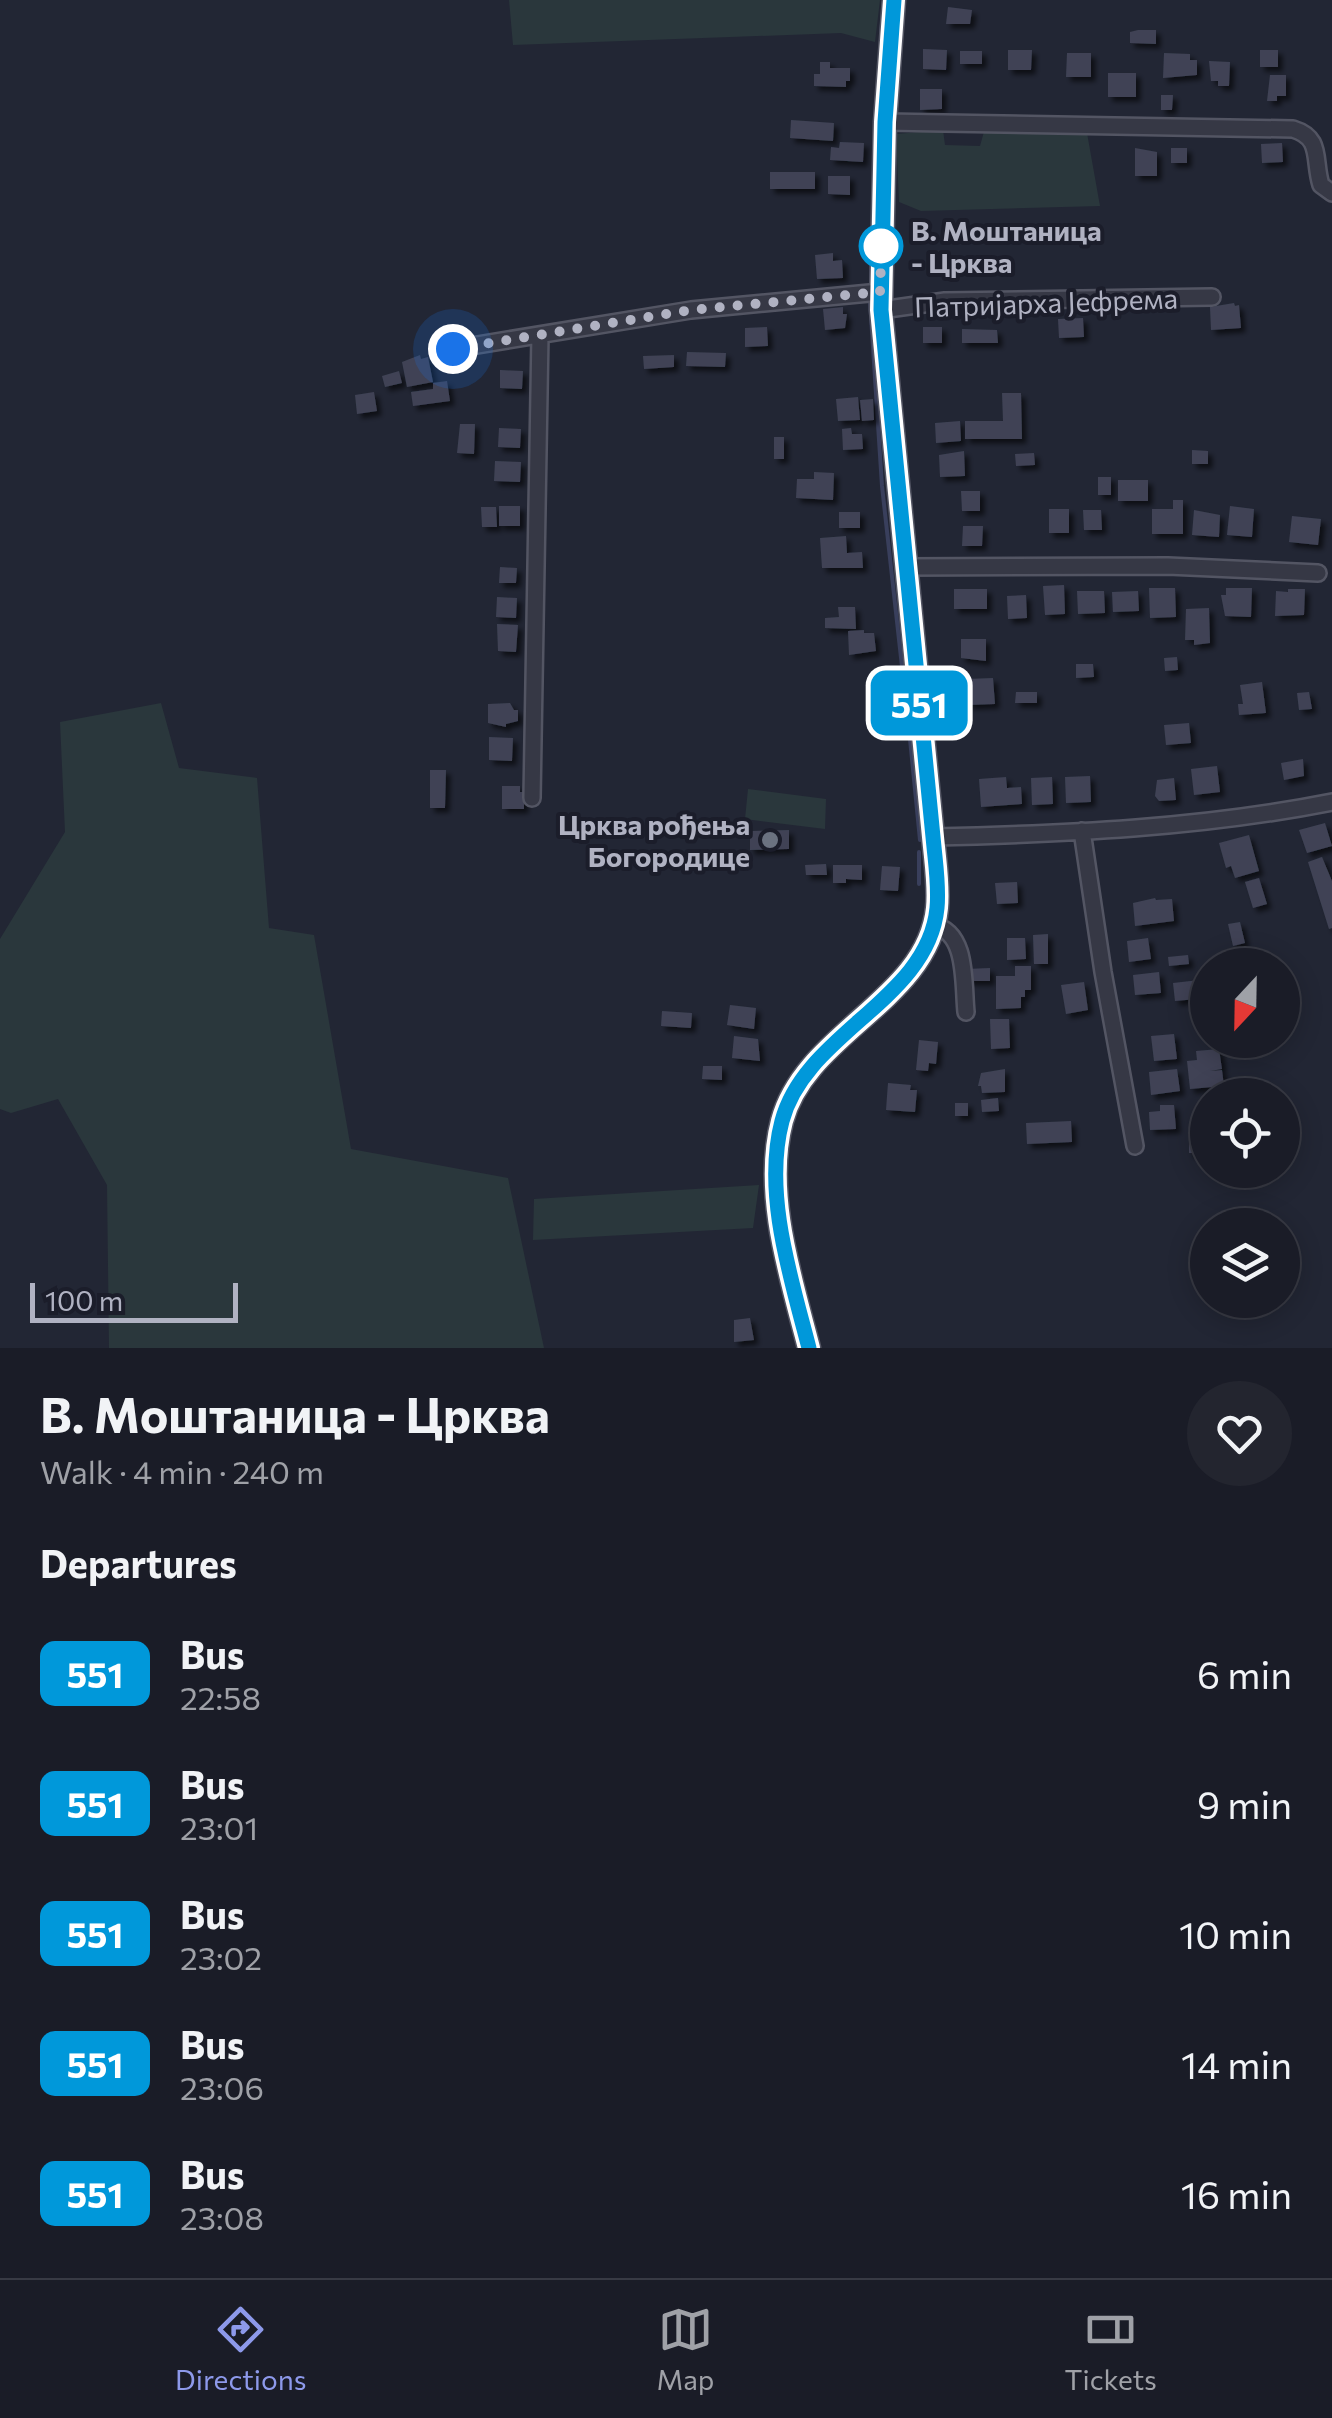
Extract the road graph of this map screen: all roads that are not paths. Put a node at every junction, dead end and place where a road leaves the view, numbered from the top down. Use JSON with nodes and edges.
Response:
{"nodes":[{"id":1,"x":894,"y":0,"type":"edge"},
{"id":2,"x":885,"y":122,"type":"junction"},
{"id":3,"x":1326,"y":189,"type":"edge"},
{"id":4,"x":1212,"y":297,"type":"dead end"},
{"id":5,"x":881,"y":301,"type":"junction"},
{"id":6,"x":540,"y":335,"type":"junction"},
{"id":7,"x":453,"y":349,"type":"dead end"},
{"id":8,"x":906,"y":567,"type":"junction"},
{"id":9,"x":1318,"y":573,"type":"dead end"},
{"id":10,"x":532,"y":798,"type":"dead end"},
{"id":11,"x":1332,"y":802,"type":"edge"},
{"id":12,"x":1082,"y":831,"type":"junction"},
{"id":13,"x":933,"y":836,"type":"junction"},
{"id":14,"x":933,"y":925,"type":"junction"},
{"id":15,"x":966,"y":1012,"type":"dead end"},
{"id":16,"x":1135,"y":1146,"type":"dead end"},
{"id":17,"x":809,"y":1348,"type":"edge"}],
"edges":[{"from":1,"to":2,"type":"street"},
{"from":2,"to":3,"type":"street"},
{"from":2,"to":5,"type":"street"},
{"from":4,"to":5,"type":"street","name":"Патријарха Јефрема"},
{"from":5,"to":6,"type":"street","name":"Патријарха Јефрема"},
{"from":5,"to":8,"type":"street"},
{"from":6,"to":7,"type":"street","name":"Патријарха Јефрема"},
{"from":6,"to":10,"type":"street"},
{"from":8,"to":9,"type":"street"},
{"from":8,"to":13,"type":"street"},
{"from":11,"to":12,"type":"street"},
{"from":12,"to":13,"type":"street"},
{"from":12,"to":16,"type":"street"},
{"from":13,"to":14,"type":"street"},
{"from":14,"to":15,"type":"street"},
{"from":14,"to":17,"type":"street"}]}
